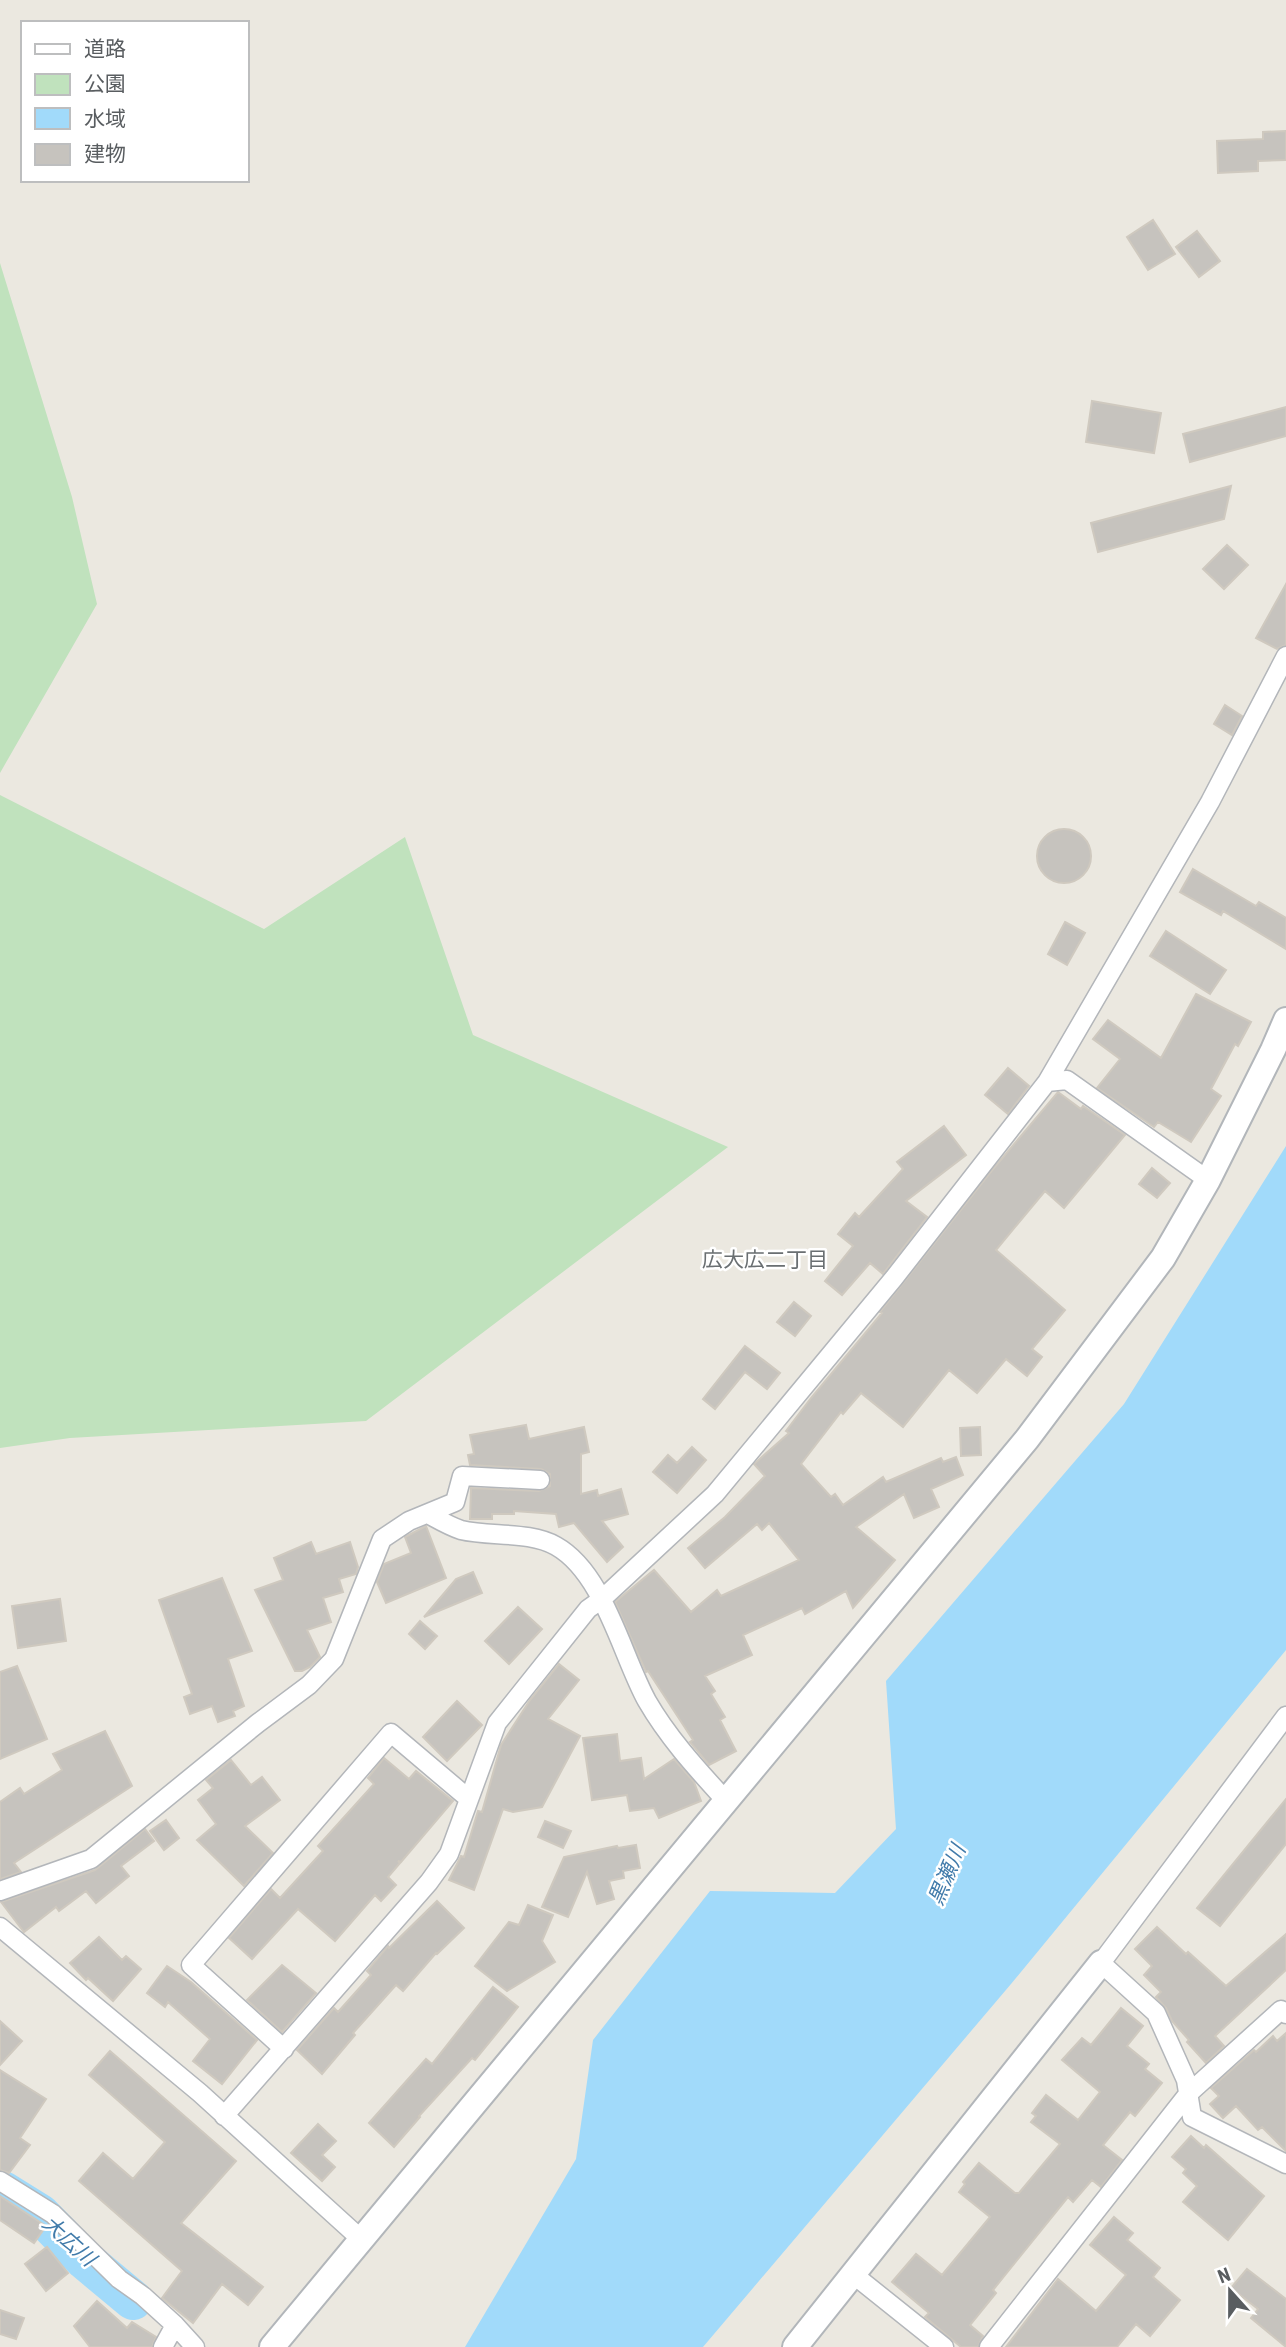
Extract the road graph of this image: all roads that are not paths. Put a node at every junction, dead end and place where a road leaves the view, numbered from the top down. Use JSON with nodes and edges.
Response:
{"nodes":[{"id":1,"x":1286,"y":656,"type":"edge"},
{"id":2,"x":1286,"y":1020,"type":"edge"},
{"id":3,"x":1047,"y":1082,"type":"junction"},
{"id":4,"x":1208,"y":1180,"type":"junction"},
{"id":5,"x":540,"y":1480,"type":"dead end"},
{"id":6,"x":428,"y":1514,"type":"junction"},
{"id":7,"x":602,"y":1599,"type":"junction"},
{"id":8,"x":1286,"y":1716,"type":"edge"},
{"id":9,"x":470,"y":1799,"type":"junction"},
{"id":10,"x":727,"y":1802,"type":"junction"},
{"id":11,"x":0,"y":1891,"type":"edge"},
{"id":12,"x":0,"y":1927,"type":"edge"},
{"id":13,"x":1101,"y":1963,"type":"junction"},
{"id":14,"x":1286,"y":2014,"type":"edge"},
{"id":15,"x":284,"y":2049,"type":"junction"},
{"id":16,"x":1188,"y":2094,"type":"junction"},
{"id":17,"x":224,"y":2116,"type":"junction"},
{"id":18,"x":1286,"y":2164,"type":"edge"},
{"id":19,"x":0,"y":2181,"type":"edge"},
{"id":20,"x":362,"y":2240,"type":"junction"},
{"id":21,"x":854,"y":2275,"type":"junction"},
{"id":22,"x":175,"y":2325,"type":"junction"},
{"id":23,"x":163,"y":2347,"type":"edge"},
{"id":24,"x":195,"y":2347,"type":"edge"},
{"id":25,"x":272,"y":2347,"type":"edge"},
{"id":26,"x":794,"y":2347,"type":"edge"},
{"id":27,"x":944,"y":2347,"type":"edge"},
{"id":28,"x":989,"y":2347,"type":"edge"}],
"edges":[{"from":1,"to":3,"type":"street"},
{"from":2,"to":4,"type":"street"},
{"from":3,"to":4,"type":"street"},
{"from":3,"to":7,"type":"street"},
{"from":4,"to":10,"type":"street"},
{"from":5,"to":6,"type":"street"},
{"from":6,"to":7,"type":"street"},
{"from":6,"to":11,"type":"street"},
{"from":7,"to":9,"type":"street"},
{"from":7,"to":10,"type":"street"},
{"from":8,"to":13,"type":"street"},
{"from":9,"to":15,"type":"street"},
{"from":9,"to":15,"type":"street"},
{"from":10,"to":20,"type":"street"},
{"from":12,"to":17,"type":"street"},
{"from":13,"to":16,"type":"street"},
{"from":13,"to":21,"type":"street"},
{"from":14,"to":16,"type":"street"},
{"from":15,"to":17,"type":"street"},
{"from":16,"to":18,"type":"street"},
{"from":16,"to":28,"type":"street"},
{"from":17,"to":20,"type":"street"},
{"from":19,"to":22,"type":"street"},
{"from":20,"to":25,"type":"street"},
{"from":21,"to":26,"type":"street"},
{"from":21,"to":27,"type":"street"},
{"from":22,"to":23,"type":"street"},
{"from":22,"to":24,"type":"street"}]}
